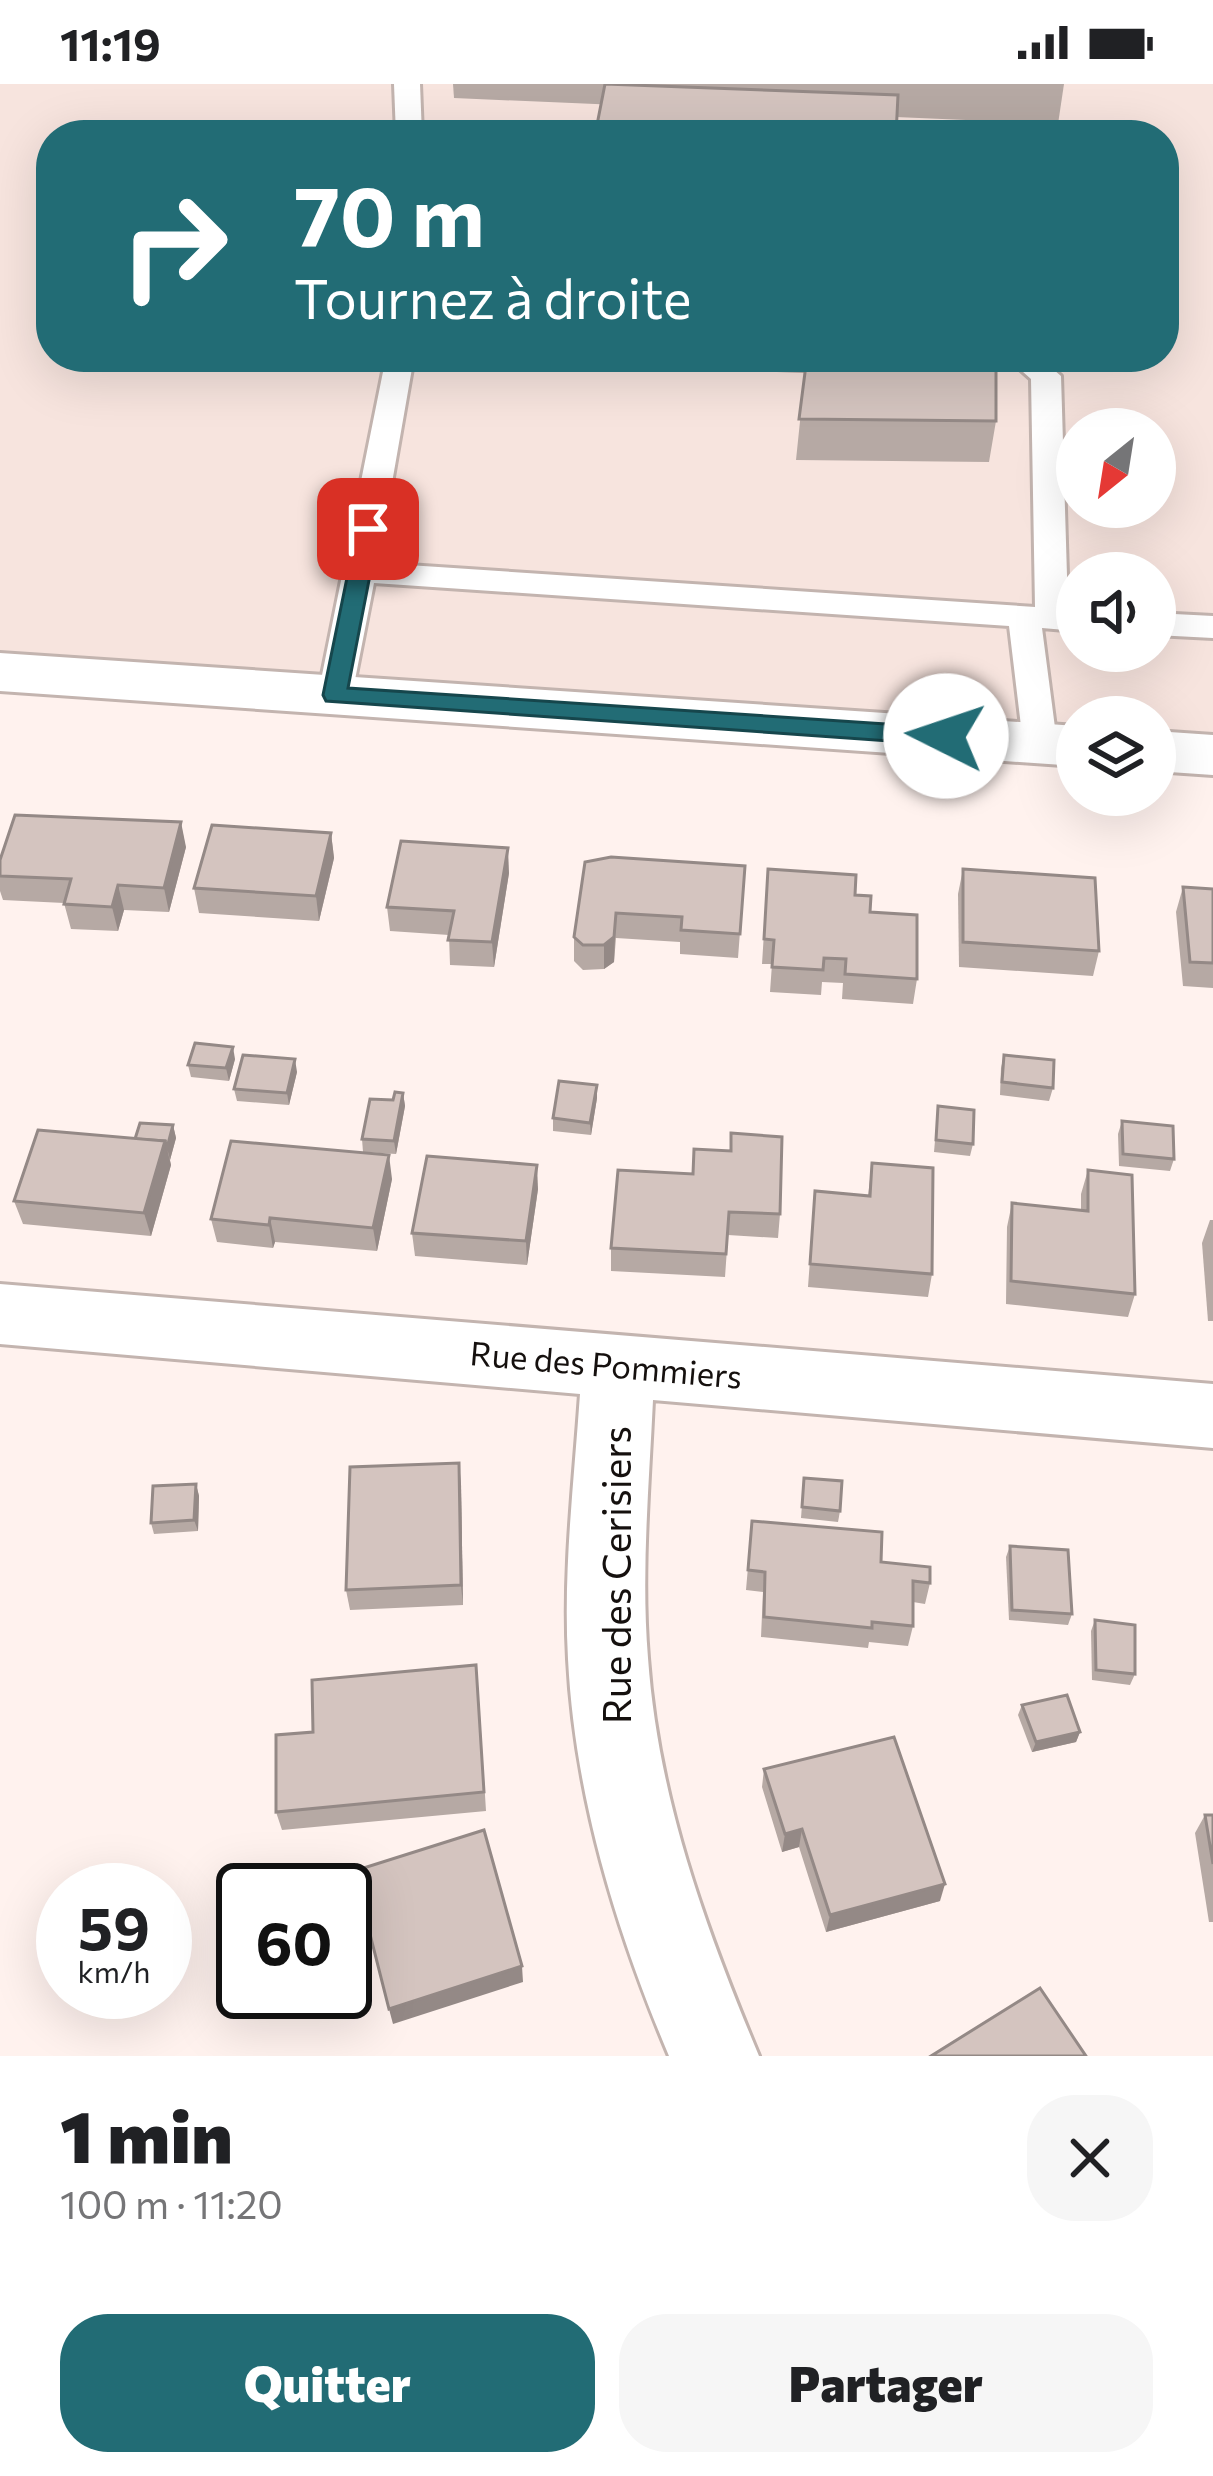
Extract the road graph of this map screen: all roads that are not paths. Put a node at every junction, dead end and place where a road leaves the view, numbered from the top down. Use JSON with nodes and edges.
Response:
{"nodes":[{"id":1,"x":407,"y":84,"type":"edge"},
{"id":2,"x":408,"y":120,"type":"edge"},
{"id":3,"x":397,"y":372,"type":"edge"},
{"id":4,"x":1041,"y":372,"type":"edge"},
{"id":5,"x":360,"y":572,"type":"junction"},
{"id":6,"x":1051,"y":619,"type":"edge"},
{"id":7,"x":1176,"y":625,"type":"edge"},
{"id":8,"x":1213,"y":627,"type":"edge"},
{"id":9,"x":0,"y":672,"type":"edge"},
{"id":10,"x":335,"y":695,"type":"junction"},
{"id":11,"x":1056,"y":708,"type":"edge"},
{"id":12,"x":1056,"y":744,"type":"edge"},
{"id":13,"x":1176,"y":752,"type":"edge"},
{"id":14,"x":1213,"y":754,"type":"edge"},
{"id":15,"x":0,"y":1314,"type":"edge"},
{"id":16,"x":618,"y":1366,"type":"junction"},
{"id":17,"x":1213,"y":1416,"type":"edge"},
{"id":18,"x":714,"y":2056,"type":"edge"}],
"edges":[{"from":1,"to":2,"type":"lane"},
{"from":3,"to":5,"type":"lane"},
{"from":4,"to":6,"type":"lane"},
{"from":5,"to":6,"type":"lane"},
{"from":5,"to":10,"type":"lane"},
{"from":6,"to":11,"type":"lane"},
{"from":7,"to":8,"type":"lane"},
{"from":9,"to":10,"type":"street"},
{"from":10,"to":12,"type":"street"},
{"from":13,"to":14,"type":"street"},
{"from":15,"to":16,"type":"street","name":"Rue des Pommiers"},
{"from":16,"to":17,"type":"street","name":"Rue des Pommiers"},
{"from":16,"to":18,"type":"street","name":"Rue des Cerisiers"}]}
